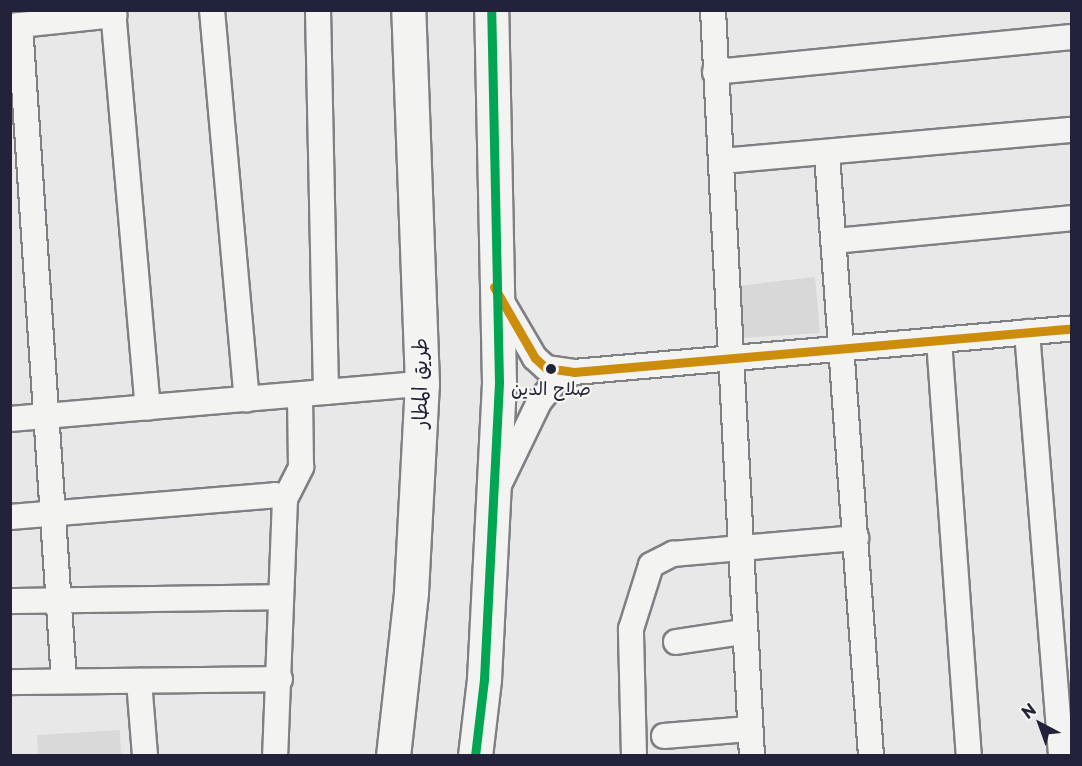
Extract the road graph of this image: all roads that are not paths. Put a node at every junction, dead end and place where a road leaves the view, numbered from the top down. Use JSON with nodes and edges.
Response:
{"nodes":[{"id":1,"x":212,"y":10,"type":"edge"},
{"id":2,"x":318,"y":10,"type":"edge"},
{"id":3,"x":408,"y":10,"type":"edge"},
{"id":4,"x":491,"y":10,"type":"edge"},
{"id":5,"x":713,"y":10,"type":"edge"},
{"id":6,"x":113,"y":13,"type":"edge"},
{"id":7,"x":15,"y":25,"type":"edge"},
{"id":8,"x":1071,"y":37,"type":"edge"},
{"id":9,"x":715,"y":72,"type":"junction"},
{"id":10,"x":1071,"y":130,"type":"edge"},
{"id":11,"x":827,"y":154,"type":"junction"},
{"id":12,"x":723,"y":161,"type":"junction"},
{"id":13,"x":1071,"y":218,"type":"edge"},
{"id":14,"x":835,"y":241,"type":"junction"},
{"id":15,"x":494,"y":288,"type":"junction"},
{"id":16,"x":1071,"y":328,"type":"edge"},
{"id":17,"x":1027,"y":332,"type":"junction"},
{"id":18,"x":939,"y":340,"type":"junction"},
{"id":19,"x":843,"y":348,"type":"junction"},
{"id":20,"x":730,"y":358,"type":"junction"},
{"id":21,"x":574,"y":372,"type":"junction"},
{"id":22,"x":422,"y":384,"type":"junction"},
{"id":23,"x":326,"y":392,"type":"junction"},
{"id":24,"x":300,"y":395,"type":"junction"},
{"id":25,"x":247,"y":399,"type":"junction"},
{"id":26,"x":148,"y":407,"type":"junction"},
{"id":27,"x":46,"y":416,"type":"junction"},
{"id":28,"x":10,"y":419,"type":"edge"},
{"id":29,"x":495,"y":496,"type":"junction"},
{"id":30,"x":285,"y":500,"type":"junction"},
{"id":31,"x":52,"y":513,"type":"junction"},
{"id":32,"x":10,"y":517,"type":"edge"},
{"id":33,"x":856,"y":538,"type":"junction"},
{"id":34,"x":739,"y":545,"type":"junction"},
{"id":35,"x":281,"y":597,"type":"junction"},
{"id":36,"x":59,"y":599,"type":"junction"},
{"id":37,"x":10,"y":602,"type":"edge"},
{"id":38,"x":743,"y":632,"type":"junction"},
{"id":39,"x":676,"y":642,"type":"dead end"},
{"id":40,"x":280,"y":678,"type":"junction"},
{"id":41,"x":10,"y":681,"type":"edge"},
{"id":42,"x":64,"y":681,"type":"junction"},
{"id":43,"x":139,"y":681,"type":"junction"},
{"id":44,"x":749,"y":729,"type":"junction"},
{"id":45,"x":664,"y":736,"type":"dead end"},
{"id":46,"x":145,"y":756,"type":"edge"},
{"id":47,"x":276,"y":756,"type":"edge"},
{"id":48,"x":393,"y":756,"type":"edge"},
{"id":49,"x":475,"y":756,"type":"edge"},
{"id":50,"x":634,"y":756,"type":"edge"},
{"id":51,"x":752,"y":756,"type":"edge"},
{"id":52,"x":871,"y":756,"type":"edge"},
{"id":53,"x":969,"y":756,"type":"edge"},
{"id":54,"x":1061,"y":756,"type":"edge"}],
"edges":[{"from":1,"to":25,"type":"street"},
{"from":2,"to":23,"type":"street"},
{"from":3,"to":22,"type":"highway","name":"طريق المطار"},
{"from":4,"to":15,"type":"highway"},
{"from":5,"to":9,"type":"street"},
{"from":6,"to":7,"type":"street"},
{"from":6,"to":26,"type":"street"},
{"from":7,"to":27,"type":"street"},
{"from":8,"to":9,"type":"street"},
{"from":9,"to":12,"type":"street"},
{"from":10,"to":11,"type":"street"},
{"from":11,"to":12,"type":"street"},
{"from":11,"to":14,"type":"street"},
{"from":12,"to":20,"type":"street"},
{"from":13,"to":14,"type":"street"},
{"from":14,"to":19,"type":"street"},
{"from":15,"to":21,"type":"street"},
{"from":15,"to":29,"type":"highway"},
{"from":16,"to":17,"type":"street"},
{"from":17,"to":18,"type":"street"},
{"from":17,"to":54,"type":"street"},
{"from":18,"to":19,"type":"street"},
{"from":18,"to":53,"type":"street"},
{"from":19,"to":20,"type":"street"},
{"from":19,"to":33,"type":"street"},
{"from":20,"to":21,"type":"street"},
{"from":20,"to":34,"type":"street"},
{"from":21,"to":29,"type":"street"},
{"from":22,"to":23,"type":"street"},
{"from":22,"to":48,"type":"highway","name":"طريق المطار"},
{"from":23,"to":24,"type":"street"},
{"from":24,"to":25,"type":"street"},
{"from":24,"to":30,"type":"street"},
{"from":25,"to":26,"type":"street"},
{"from":26,"to":27,"type":"street"},
{"from":27,"to":28,"type":"street"},
{"from":27,"to":31,"type":"street"},
{"from":29,"to":49,"type":"highway"},
{"from":30,"to":31,"type":"street"},
{"from":30,"to":35,"type":"street"},
{"from":31,"to":32,"type":"street"},
{"from":31,"to":36,"type":"street"},
{"from":33,"to":34,"type":"street"},
{"from":33,"to":52,"type":"street"},
{"from":34,"to":38,"type":"street"},
{"from":34,"to":50,"type":"street"},
{"from":35,"to":36,"type":"street"},
{"from":35,"to":40,"type":"street"},
{"from":36,"to":37,"type":"street"},
{"from":36,"to":42,"type":"street"},
{"from":38,"to":39,"type":"street"},
{"from":38,"to":44,"type":"street"},
{"from":40,"to":43,"type":"street"},
{"from":40,"to":47,"type":"street"},
{"from":41,"to":42,"type":"street"},
{"from":42,"to":43,"type":"street"},
{"from":43,"to":46,"type":"street"},
{"from":44,"to":45,"type":"street"},
{"from":44,"to":51,"type":"street"}]}
